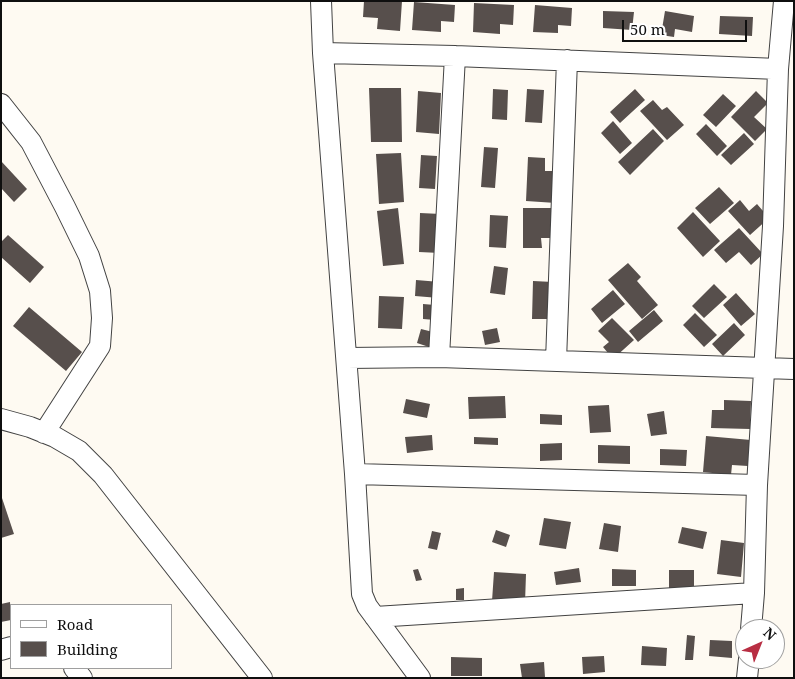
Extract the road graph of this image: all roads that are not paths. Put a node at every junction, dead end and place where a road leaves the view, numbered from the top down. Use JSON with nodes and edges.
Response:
{"nodes":[{"id":1,"x":321,"y":1,"type":"edge"},
{"id":2,"x":784,"y":1,"type":"edge"},
{"id":3,"x":323,"y":53,"type":"junction"},
{"id":4,"x":454,"y":56,"type":"junction"},
{"id":5,"x":568,"y":60,"type":"junction"},
{"id":6,"x":778,"y":69,"type":"junction"},
{"id":7,"x":1,"y":104,"type":"edge"},
{"id":8,"x":439,"y":357,"type":"junction"},
{"id":9,"x":346,"y":358,"type":"junction"},
{"id":10,"x":556,"y":361,"type":"junction"},
{"id":11,"x":764,"y":367,"type":"junction"},
{"id":12,"x":794,"y":369,"type":"edge"},
{"id":13,"x":1,"y":419,"type":"edge"},
{"id":14,"x":44,"y":432,"type":"junction"},
{"id":15,"x":356,"y":474,"type":"junction"},
{"id":16,"x":757,"y":485,"type":"junction"},
{"id":17,"x":754,"y":593,"type":"junction"},
{"id":18,"x":375,"y":617,"type":"junction"},
{"id":19,"x":752,"y":619,"type":"edge"},
{"id":20,"x":262,"y":678,"type":"edge"},
{"id":21,"x":420,"y":678,"type":"edge"}],
"edges":[{"from":1,"to":3,"type":"street"},
{"from":2,"to":6,"type":"street"},
{"from":3,"to":4,"type":"street"},
{"from":3,"to":9,"type":"street"},
{"from":4,"to":5,"type":"street"},
{"from":4,"to":8,"type":"street"},
{"from":5,"to":6,"type":"street"},
{"from":5,"to":10,"type":"street"},
{"from":6,"to":11,"type":"street"},
{"from":7,"to":14,"type":"street"},
{"from":8,"to":9,"type":"street"},
{"from":8,"to":10,"type":"street"},
{"from":9,"to":15,"type":"street"},
{"from":10,"to":11,"type":"street"},
{"from":11,"to":12,"type":"street"},
{"from":11,"to":16,"type":"street"},
{"from":13,"to":14,"type":"street"},
{"from":14,"to":20,"type":"street"},
{"from":15,"to":16,"type":"street"},
{"from":15,"to":18,"type":"street"},
{"from":16,"to":17,"type":"street"},
{"from":17,"to":18,"type":"street"},
{"from":17,"to":19,"type":"street"},
{"from":18,"to":21,"type":"street"}]}
